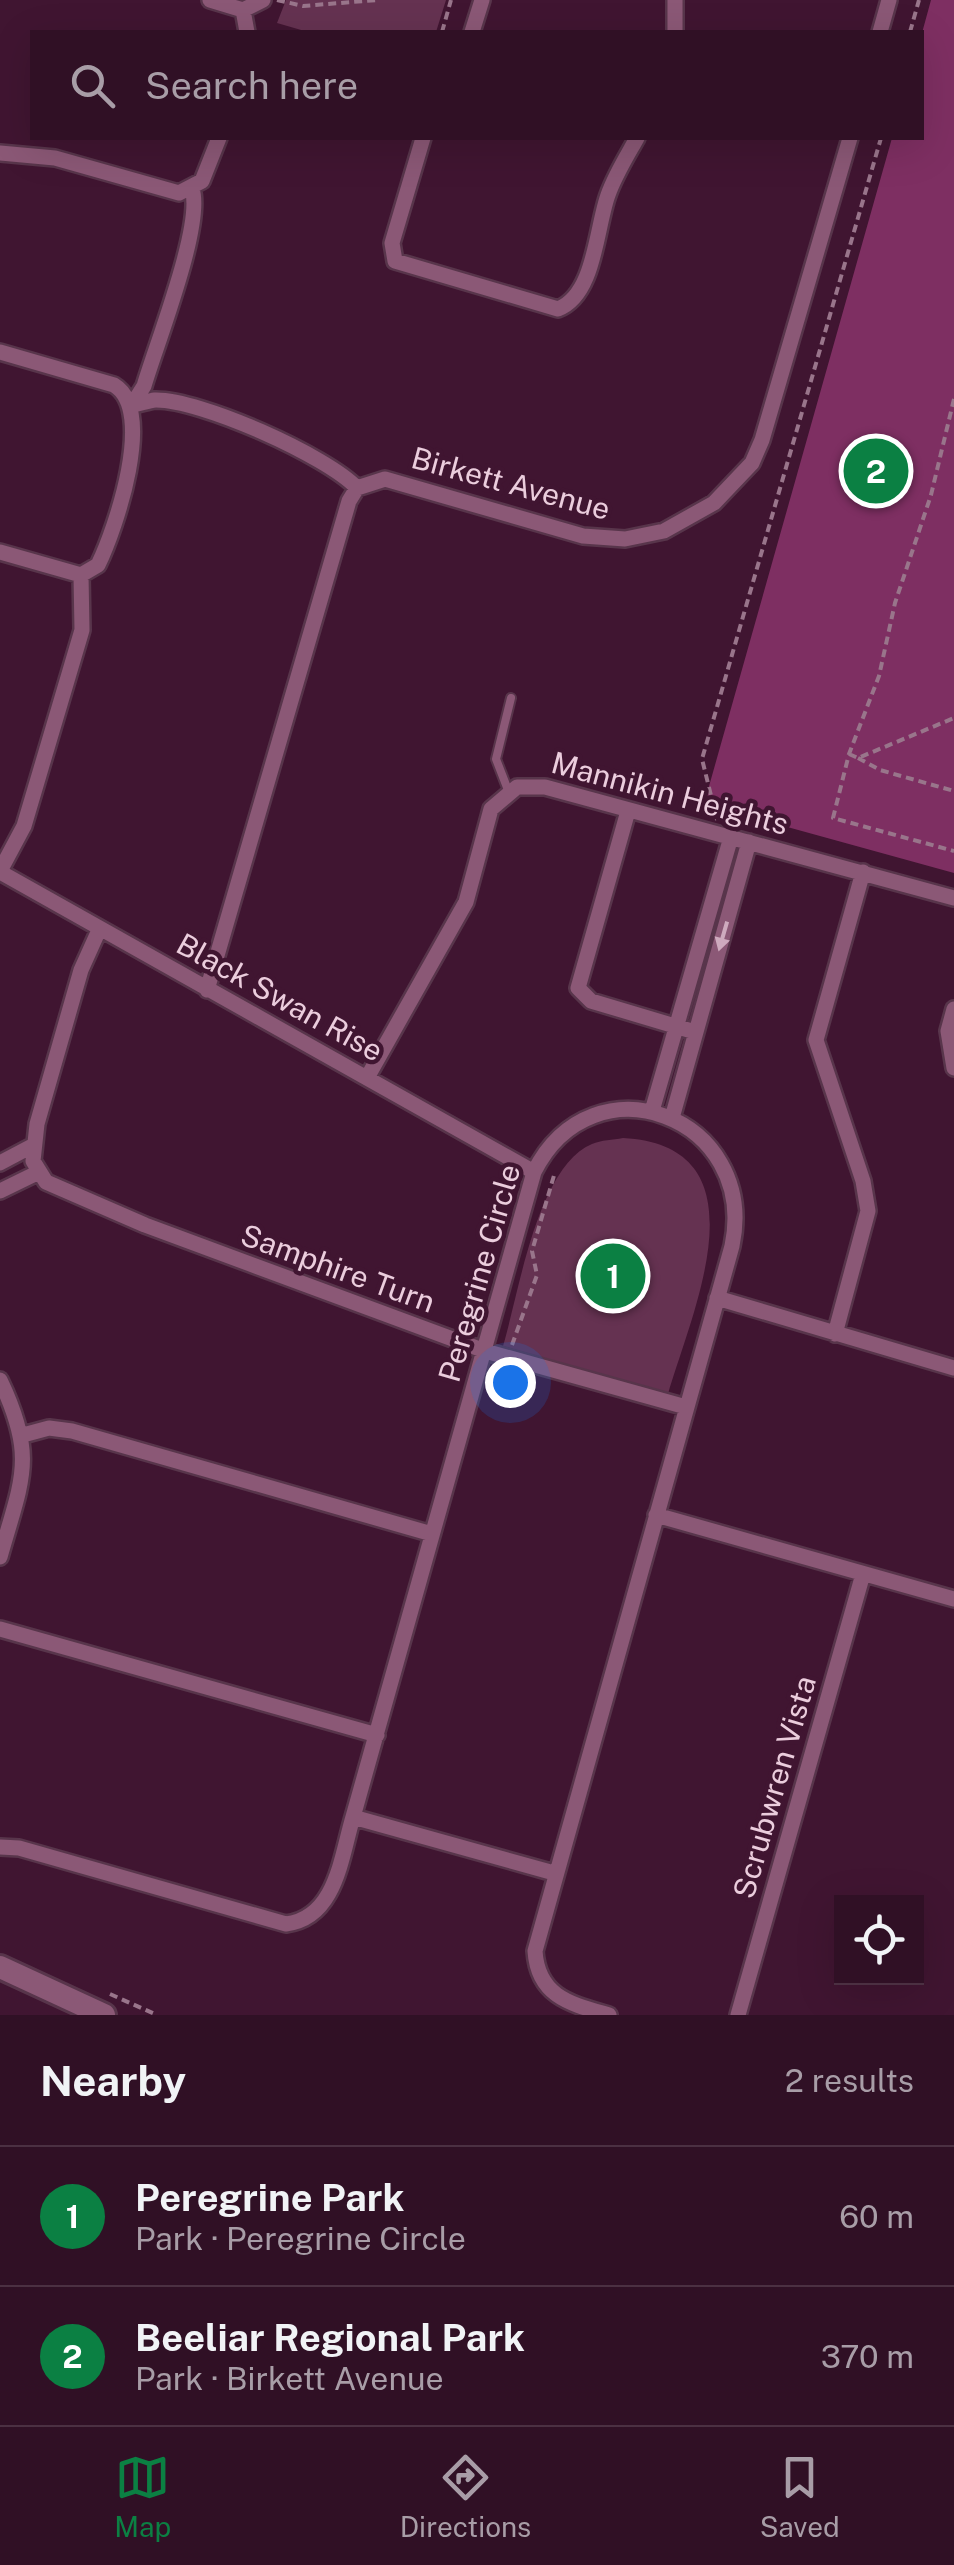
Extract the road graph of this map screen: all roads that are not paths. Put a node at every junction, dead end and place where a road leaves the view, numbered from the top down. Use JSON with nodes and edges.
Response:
{"nodes":[{"id":1,"x":210,"y":0,"type":"edge"},
{"id":2,"x":263,"y":0,"type":"edge"},
{"id":3,"x":482,"y":0,"type":"edge"},
{"id":4,"x":675,"y":0,"type":"edge"},
{"id":5,"x":889,"y":0,"type":"edge"},
{"id":6,"x":243,"y":10,"type":"junction"},
{"id":7,"x":248,"y":30,"type":"edge"},
{"id":8,"x":473,"y":30,"type":"edge"},
{"id":9,"x":675,"y":30,"type":"edge"},
{"id":10,"x":881,"y":30,"type":"edge"},
{"id":11,"x":218,"y":140,"type":"edge"},
{"id":12,"x":422,"y":140,"type":"edge"},
{"id":13,"x":636,"y":140,"type":"edge"},
{"id":14,"x":849,"y":140,"type":"edge"},
{"id":15,"x":0,"y":154,"type":"edge"},
{"id":16,"x":192,"y":189,"type":"junction"},
{"id":17,"x":0,"y":352,"type":"edge"},
{"id":18,"x":132,"y":406,"type":"junction"},
{"id":19,"x":357,"y":488,"type":"junction"},
{"id":20,"x":0,"y":552,"type":"edge"},
{"id":21,"x":81,"y":575,"type":"junction"},
{"id":22,"x":510,"y":698,"type":"dead end"},
{"id":23,"x":508,"y":790,"type":"junction"},
{"id":24,"x":628,"y":811,"type":"junction"},
{"id":25,"x":723,"y":835,"type":"junction"},
{"id":26,"x":750,"y":842,"type":"junction"},
{"id":27,"x":0,"y":872,"type":"edge"},
{"id":28,"x":863,"y":872,"type":"junction"},
{"id":29,"x":954,"y":898,"type":"edge"},
{"id":30,"x":99,"y":930,"type":"junction"},
{"id":31,"x":207,"y":990,"type":"junction"},
{"id":32,"x":954,"y":1009,"type":"edge"},
{"id":33,"x":678,"y":1026,"type":"junction"},
{"id":34,"x":695,"y":1032,"type":"junction"},
{"id":35,"x":954,"y":1068,"type":"edge"},
{"id":36,"x":368,"y":1076,"type":"junction"},
{"id":37,"x":652,"y":1112,"type":"junction"},
{"id":38,"x":672,"y":1118,"type":"junction"},
{"id":39,"x":32,"y":1146,"type":"junction"},
{"id":40,"x":0,"y":1162,"type":"edge"},
{"id":41,"x":39,"y":1172,"type":"junction"},
{"id":42,"x":534,"y":1172,"type":"junction"},
{"id":43,"x":0,"y":1191,"type":"edge"},
{"id":44,"x":716,"y":1298,"type":"junction"},
{"id":45,"x":835,"y":1334,"type":"junction"},
{"id":46,"x":486,"y":1351,"type":"junction"},
{"id":47,"x":954,"y":1368,"type":"edge"},
{"id":48,"x":0,"y":1380,"type":"edge"},
{"id":49,"x":686,"y":1408,"type":"junction"},
{"id":50,"x":23,"y":1435,"type":"junction"},
{"id":51,"x":656,"y":1515,"type":"junction"},
{"id":52,"x":432,"y":1534,"type":"junction"},
{"id":53,"x":0,"y":1556,"type":"edge"},
{"id":54,"x":863,"y":1574,"type":"junction"},
{"id":55,"x":954,"y":1599,"type":"edge"},
{"id":56,"x":0,"y":1630,"type":"edge"},
{"id":57,"x":376,"y":1735,"type":"junction"},
{"id":58,"x":353,"y":1818,"type":"junction"},
{"id":59,"x":0,"y":1847,"type":"edge"},
{"id":60,"x":554,"y":1873,"type":"junction"},
{"id":61,"x":0,"y":1968,"type":"edge"},
{"id":62,"x":104,"y":2015,"type":"edge"},
{"id":63,"x":609,"y":2015,"type":"edge"},
{"id":64,"x":738,"y":2015,"type":"edge"}],
"edges":[{"from":1,"to":6,"type":"street"},
{"from":2,"to":6,"type":"street"},
{"from":3,"to":8,"type":"street"},
{"from":4,"to":9,"type":"street"},
{"from":5,"to":10,"type":"street"},
{"from":6,"to":7,"type":"street"},
{"from":11,"to":16,"type":"street"},
{"from":12,"to":13,"type":"street"},
{"from":14,"to":19,"type":"street","name":"Birkett Avenue"},
{"from":15,"to":16,"type":"street"},
{"from":16,"to":18,"type":"street"},
{"from":17,"to":18,"type":"street"},
{"from":18,"to":19,"type":"street"},
{"from":18,"to":21,"type":"street"},
{"from":19,"to":31,"type":"street"},
{"from":20,"to":21,"type":"street"},
{"from":21,"to":27,"type":"street"},
{"from":22,"to":23,"type":"lane"},
{"from":23,"to":24,"type":"street","name":"Mannikin Heights"},
{"from":23,"to":36,"type":"street","name":"Mannikin Heights"},
{"from":24,"to":25,"type":"street","name":"Mannikin Heights"},
{"from":24,"to":33,"type":"street"},
{"from":25,"to":26,"type":"street","name":"Mannikin Heights"},
{"from":25,"to":33,"type":"street"},
{"from":26,"to":28,"type":"street","name":"Mannikin Heights"},
{"from":26,"to":34,"type":"street","one_way":true},
{"from":27,"to":30,"type":"street","name":"Black Swan Rise"},
{"from":28,"to":29,"type":"street","name":"Mannikin Heights"},
{"from":28,"to":45,"type":"street"},
{"from":30,"to":31,"type":"street","name":"Black Swan Rise"},
{"from":30,"to":39,"type":"street"},
{"from":31,"to":36,"type":"street","name":"Black Swan Rise"},
{"from":32,"to":35,"type":"street"},
{"from":33,"to":34,"type":"street"},
{"from":33,"to":37,"type":"street"},
{"from":34,"to":38,"type":"street"},
{"from":36,"to":42,"type":"street","name":"Black Swan Rise"},
{"from":37,"to":38,"type":"street","name":"Peregrine Circle"},
{"from":37,"to":42,"type":"street","name":"Peregrine Circle"},
{"from":38,"to":44,"type":"street","name":"Peregrine Circle"},
{"from":39,"to":40,"type":"street"},
{"from":39,"to":41,"type":"street"},
{"from":41,"to":43,"type":"street"},
{"from":41,"to":46,"type":"street","name":"Samphire Turn"},
{"from":42,"to":46,"type":"street","name":"Peregrine Circle"},
{"from":44,"to":45,"type":"street"},
{"from":44,"to":49,"type":"street","name":"Peregrine Circle"},
{"from":45,"to":47,"type":"street"},
{"from":46,"to":49,"type":"street","name":"Samphire Turn"},
{"from":46,"to":52,"type":"street","name":"Peregrine Circle"},
{"from":48,"to":50,"type":"street"},
{"from":49,"to":51,"type":"street","name":"Peregrine Circle"},
{"from":50,"to":52,"type":"street"},
{"from":50,"to":53,"type":"street"},
{"from":51,"to":54,"type":"street"},
{"from":51,"to":60,"type":"street","name":"Peregrine Circle"},
{"from":52,"to":57,"type":"street","name":"Peregrine Circle"},
{"from":54,"to":55,"type":"street"},
{"from":54,"to":64,"type":"street","name":"Scrubwren Vista"},
{"from":56,"to":57,"type":"street"},
{"from":57,"to":58,"type":"street","name":"Peregrine Circle"},
{"from":58,"to":59,"type":"street","name":"Peregrine Circle"},
{"from":58,"to":60,"type":"street"},
{"from":60,"to":63,"type":"street","name":"Peregrine Circle"},
{"from":61,"to":62,"type":"main road"}]}
